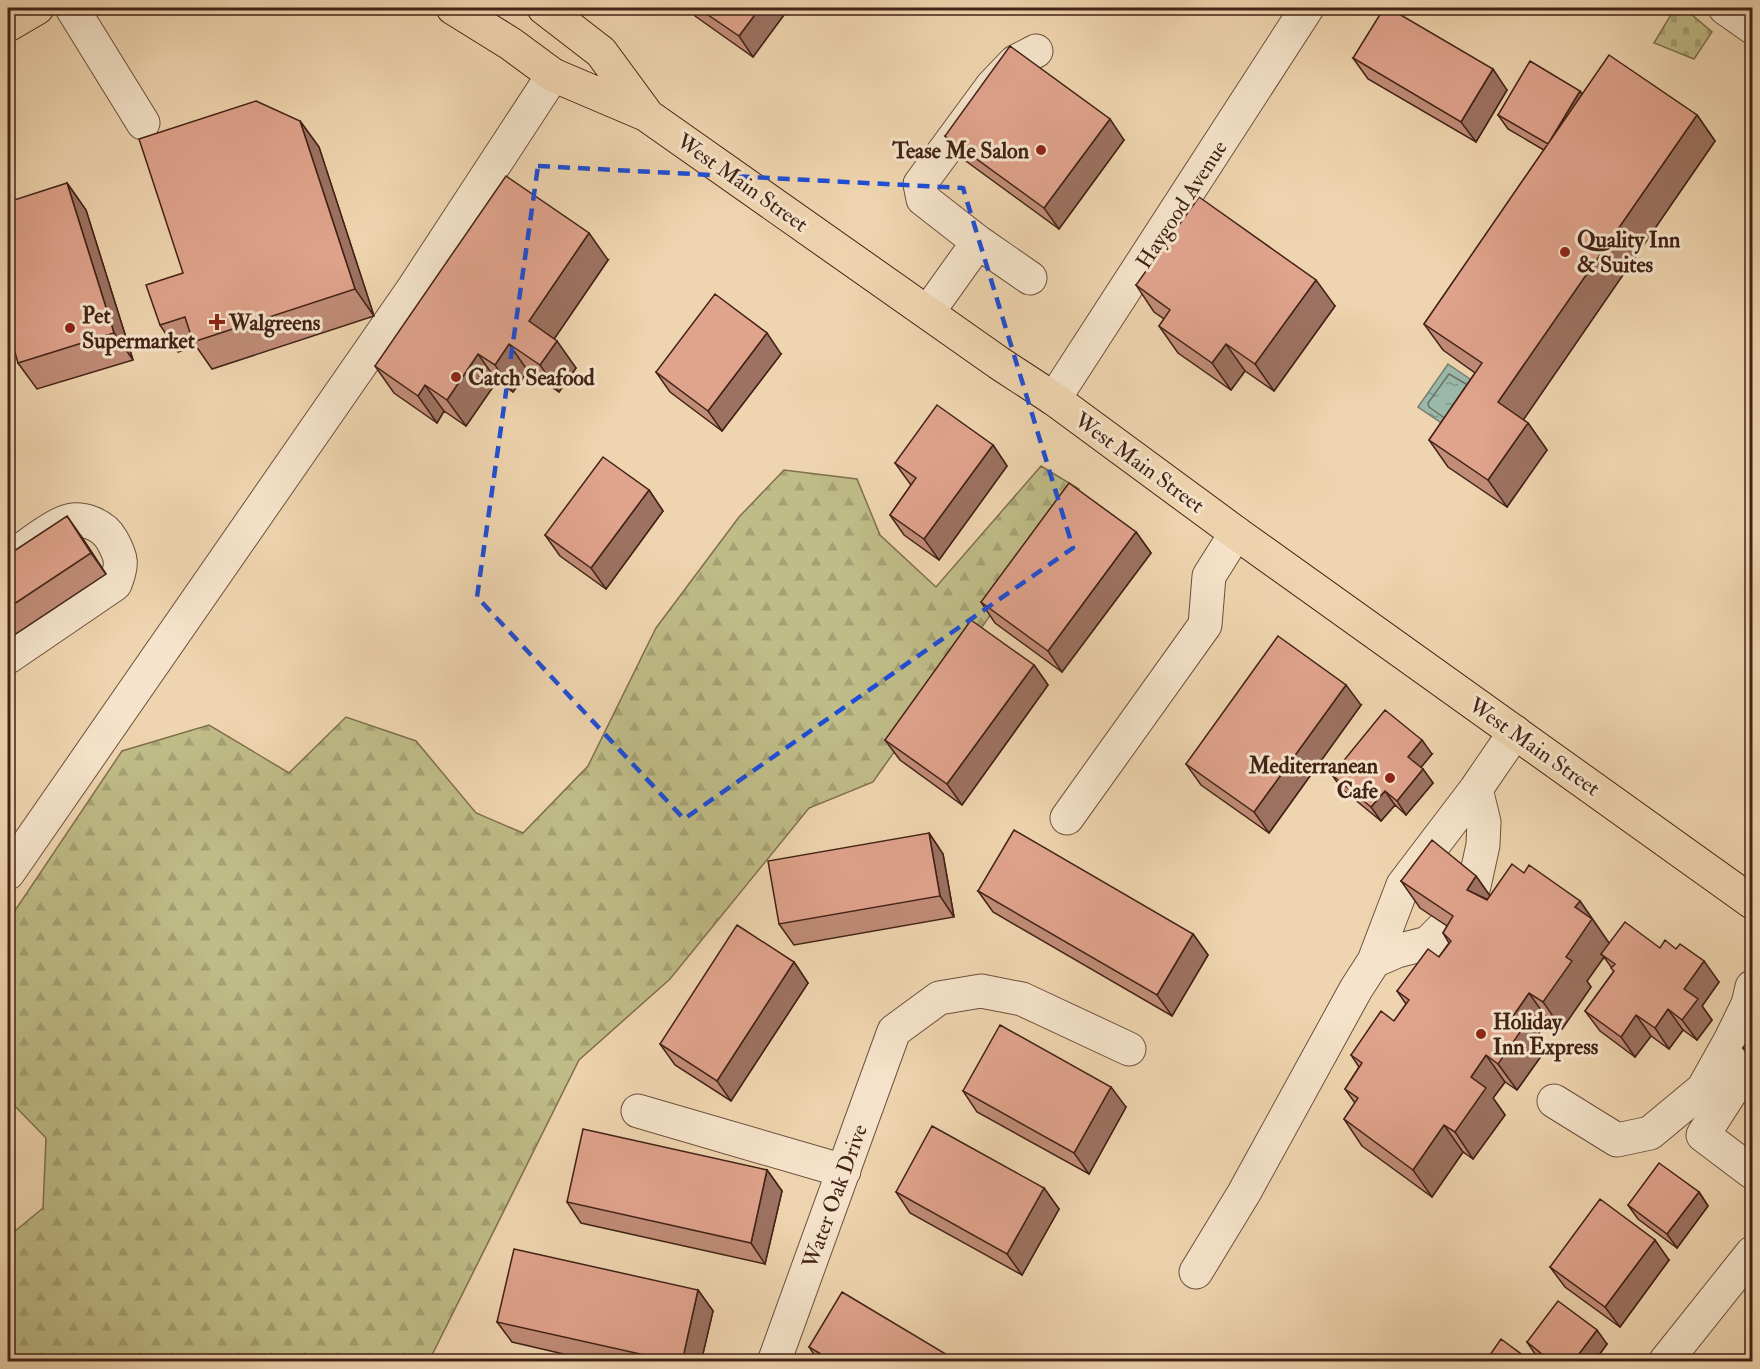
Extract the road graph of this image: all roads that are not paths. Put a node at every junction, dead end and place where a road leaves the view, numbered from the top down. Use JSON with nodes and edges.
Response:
{"nodes":[{"id":1,"x":37,"y":8,"type":"edge"},
{"id":2,"x":72,"y":8,"type":"edge"},
{"id":3,"x":453,"y":8,"type":"edge"},
{"id":4,"x":479,"y":8,"type":"edge"},
{"id":5,"x":544,"y":8,"type":"edge"},
{"id":6,"x":1307,"y":8,"type":"edge"},
{"id":7,"x":1725,"y":8,"type":"edge"},
{"id":8,"x":8,"y":25,"type":"edge"},
{"id":9,"x":1752,"y":27,"type":"edge"},
{"id":10,"x":512,"y":44,"type":"junction"},
{"id":11,"x":1036,"y":51,"type":"dead end"},
{"id":12,"x":553,"y":75,"type":"junction"},
{"id":13,"x":648,"y":116,"type":"junction"},
{"id":14,"x":144,"y":123,"type":"dead end"},
{"id":15,"x":978,"y":242,"type":"junction"},
{"id":16,"x":1030,"y":278,"type":"dead end"},
{"id":17,"x":928,"y":312,"type":"junction"},
{"id":18,"x":1054,"y":399,"type":"junction"},
{"id":19,"x":1236,"y":532,"type":"junction"},
{"id":20,"x":8,"y":560,"type":"edge"},
{"id":21,"x":8,"y":657,"type":"edge"},
{"id":22,"x":1515,"y":732,"type":"junction"},
{"id":23,"x":1476,"y":789,"type":"junction"},
{"id":24,"x":1067,"y":818,"type":"dead end"},
{"id":25,"x":8,"y":873,"type":"edge"},
{"id":26,"x":1752,"y":902,"type":"edge"},
{"id":27,"x":1374,"y":960,"type":"junction"},
{"id":28,"x":1752,"y":987,"type":"edge"},
{"id":29,"x":1129,"y":1048,"type":"dead end"},
{"id":30,"x":1752,"y":1059,"type":"edge"},
{"id":31,"x":1554,"y":1101,"type":"dead end"},
{"id":32,"x":638,"y":1111,"type":"dead end"},
{"id":33,"x":844,"y":1171,"type":"junction"},
{"id":34,"x":1752,"y":1172,"type":"edge"},
{"id":35,"x":1752,"y":1254,"type":"edge"},
{"id":36,"x":1196,"y":1272,"type":"dead end"},
{"id":37,"x":774,"y":1362,"type":"edge"},
{"id":38,"x":1665,"y":1362,"type":"edge"}],
"edges":[{"from":1,"to":8,"type":"main road"},
{"from":2,"to":14,"type":"street"},
{"from":3,"to":10,"type":"main road"},
{"from":4,"to":10,"type":"main road"},
{"from":5,"to":13,"type":"main road","name":"West Main Street"},
{"from":6,"to":18,"type":"street","name":"Haygood Avenue"},
{"from":7,"to":9,"type":"street"},
{"from":10,"to":12,"type":"main road"},
{"from":11,"to":15,"type":"street"},
{"from":12,"to":13,"type":"main road"},
{"from":12,"to":25,"type":"street"},
{"from":13,"to":17,"type":"main road","name":"West Main Street"},
{"from":15,"to":16,"type":"street"},
{"from":15,"to":17,"type":"street"},
{"from":17,"to":18,"type":"main road","name":"West Main Street"},
{"from":18,"to":19,"type":"main road","name":"West Main Street"},
{"from":19,"to":22,"type":"main road","name":"West Main Street"},
{"from":19,"to":24,"type":"street"},
{"from":20,"to":21,"type":"street"},
{"from":22,"to":23,"type":"street"},
{"from":22,"to":26,"type":"main road","name":"West Main Street"},
{"from":23,"to":27,"type":"street"},
{"from":23,"to":27,"type":"street"},
{"from":27,"to":36,"type":"street"},
{"from":28,"to":31,"type":"street"},
{"from":29,"to":33,"type":"street","name":"Water Oak Drive"},
{"from":30,"to":34,"type":"street"},
{"from":32,"to":33,"type":"street"},
{"from":33,"to":37,"type":"street","name":"Water Oak Drive"},
{"from":35,"to":38,"type":"street"}]}
